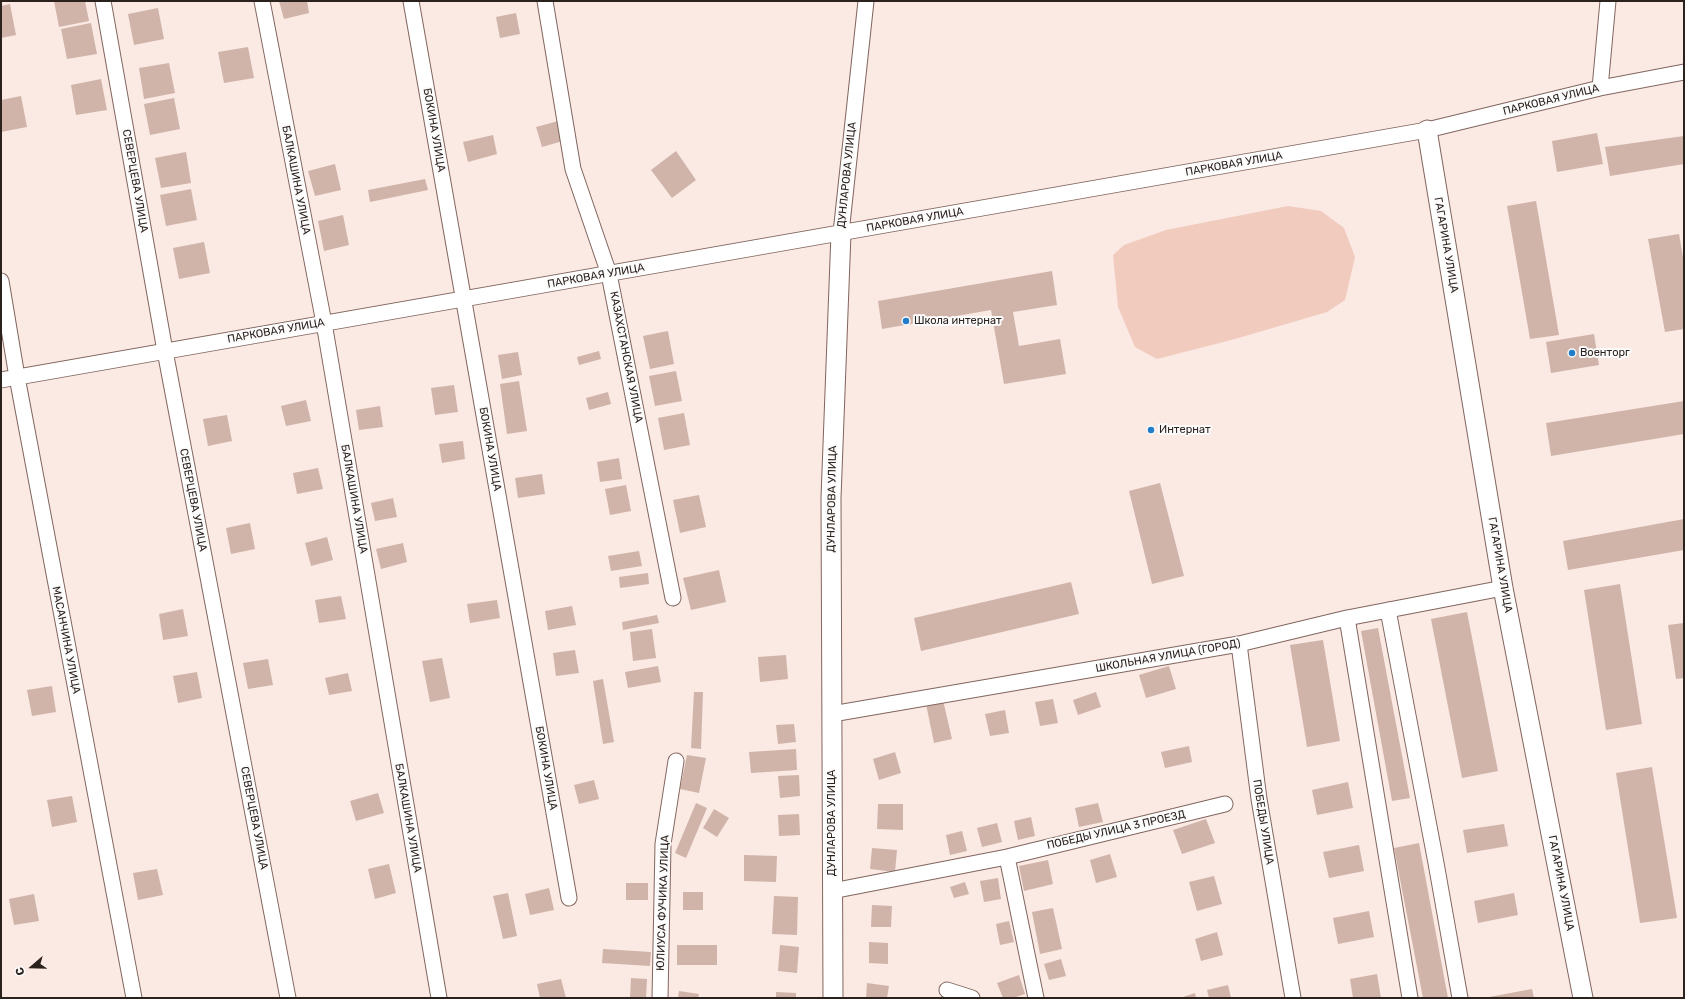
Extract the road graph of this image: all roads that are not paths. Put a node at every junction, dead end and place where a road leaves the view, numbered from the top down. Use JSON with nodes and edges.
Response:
{"nodes":[{"id":1,"x":103,"y":1,"type":"edge"},
{"id":2,"x":262,"y":1,"type":"edge"},
{"id":3,"x":411,"y":1,"type":"edge"},
{"id":4,"x":545,"y":1,"type":"edge"},
{"id":5,"x":866,"y":1,"type":"edge"},
{"id":6,"x":1608,"y":1,"type":"edge"},
{"id":7,"x":1684,"y":72,"type":"edge"},
{"id":8,"x":1600,"y":88,"type":"junction"},
{"id":9,"x":1427,"y":130,"type":"junction"},
{"id":10,"x":841,"y":233,"type":"junction"},
{"id":11,"x":609,"y":274,"type":"junction"},
{"id":12,"x":1,"y":281,"type":"edge"},
{"id":13,"x":464,"y":299,"type":"junction"},
{"id":14,"x":324,"y":323,"type":"junction"},
{"id":15,"x":164,"y":351,"type":"junction"},
{"id":16,"x":17,"y":377,"type":"junction"},
{"id":17,"x":1,"y":380,"type":"edge"},
{"id":18,"x":1503,"y":588,"type":"junction"},
{"id":19,"x":673,"y":598,"type":"dead end"},
{"id":20,"x":1388,"y":610,"type":"junction"},
{"id":21,"x":1347,"y":618,"type":"junction"},
{"id":22,"x":1239,"y":644,"type":"junction"},
{"id":23,"x":832,"y":714,"type":"junction"},
{"id":24,"x":676,"y":761,"type":"dead end"},
{"id":25,"x":1225,"y":804,"type":"dead end"},
{"id":26,"x":1007,"y":857,"type":"junction"},
{"id":27,"x":832,"y":891,"type":"junction"},
{"id":28,"x":569,"y":898,"type":"dead end"},
{"id":29,"x":947,"y":990,"type":"dead end"},
{"id":30,"x":134,"y":998,"type":"edge"},
{"id":31,"x":288,"y":998,"type":"edge"},
{"id":32,"x":439,"y":998,"type":"edge"},
{"id":33,"x":660,"y":998,"type":"edge"},
{"id":34,"x":833,"y":998,"type":"edge"},
{"id":35,"x":972,"y":998,"type":"edge"},
{"id":36,"x":1036,"y":998,"type":"edge"},
{"id":37,"x":1293,"y":998,"type":"edge"},
{"id":38,"x":1410,"y":998,"type":"edge"},
{"id":39,"x":1460,"y":998,"type":"edge"},
{"id":40,"x":1583,"y":998,"type":"edge"}],
"edges":[{"from":1,"to":15,"type":"street","name":"СЕВЕРЦЕВА УЛИЦА"},
{"from":2,"to":14,"type":"street","name":"БАЛКАШИНА УЛИЦА"},
{"from":3,"to":13,"type":"street","name":"БОКИНА УЛИЦА"},
{"from":4,"to":11,"type":"street","name":"КАЗАХСТАНСКАЯ УЛИЦА"},
{"from":5,"to":10,"type":"street","name":"ДУНЛАРОВА УЛИЦА"},
{"from":6,"to":8,"type":"street"},
{"from":7,"to":8,"type":"street","name":"ПАРКОВАЯ УЛИЦА"},
{"from":8,"to":9,"type":"street","name":"ПАРКОВАЯ УЛИЦА"},
{"from":9,"to":10,"type":"street","name":"ПАРКОВАЯ УЛИЦА"},
{"from":9,"to":18,"type":"main road","name":"ГАГАРИНА УЛИЦА"},
{"from":10,"to":11,"type":"street","name":"ПАРКОВАЯ УЛИЦА"},
{"from":10,"to":23,"type":"main road","name":"ДУНЛАРОВА УЛИЦА"},
{"from":11,"to":13,"type":"street","name":"ПАРКОВАЯ УЛИЦА"},
{"from":11,"to":19,"type":"street","name":"КАЗАХСТАНСКАЯ УЛИЦА"},
{"from":12,"to":16,"type":"street","name":"МАСАНЧИНА УЛИЦА"},
{"from":13,"to":14,"type":"street","name":"ПАРКОВАЯ УЛИЦА"},
{"from":13,"to":28,"type":"street","name":"БОКИНА УЛИЦА"},
{"from":14,"to":15,"type":"street","name":"ПАРКОВАЯ УЛИЦА"},
{"from":14,"to":32,"type":"street","name":"БАЛКАШИНА УЛИЦА"},
{"from":15,"to":16,"type":"street","name":"ПАРКОВАЯ УЛИЦА"},
{"from":15,"to":31,"type":"street","name":"СЕВЕРЦЕВА УЛИЦА"},
{"from":16,"to":17,"type":"street","name":"ПАРКОВАЯ УЛИЦА"},
{"from":16,"to":30,"type":"street","name":"МАСАНЧИНА УЛИЦА"},
{"from":18,"to":20,"type":"street","name":"ШКОЛЬНАЯ УЛИЦА (ГОРОД)"},
{"from":18,"to":40,"type":"main road","name":"ГАГАРИНА УЛИЦА"},
{"from":20,"to":21,"type":"street","name":"ШКОЛЬНАЯ УЛИЦА (ГОРОД)"},
{"from":20,"to":39,"type":"street"},
{"from":21,"to":22,"type":"street","name":"ШКОЛЬНАЯ УЛИЦА (ГОРОД)"},
{"from":21,"to":38,"type":"street"},
{"from":22,"to":23,"type":"street","name":"ШКОЛЬНАЯ УЛИЦА (ГОРОД)"},
{"from":22,"to":37,"type":"street","name":"ПОБЕДЫ УЛИЦА"},
{"from":23,"to":27,"type":"main road","name":"ДУНЛАРОВА УЛИЦА"},
{"from":24,"to":33,"type":"street","name":"ЮЛИУСА ФУЧИКА УЛИЦА"},
{"from":25,"to":26,"type":"street","name":"ПОБЕДЫ УЛИЦА 3 ПРОЕЗД"},
{"from":26,"to":27,"type":"street","name":"ПОБЕДЫ УЛИЦА 3 ПРОЕЗД"},
{"from":26,"to":36,"type":"street"},
{"from":27,"to":34,"type":"main road","name":"ДУНЛАРОВА УЛИЦА"},
{"from":29,"to":35,"type":"street"}]}
